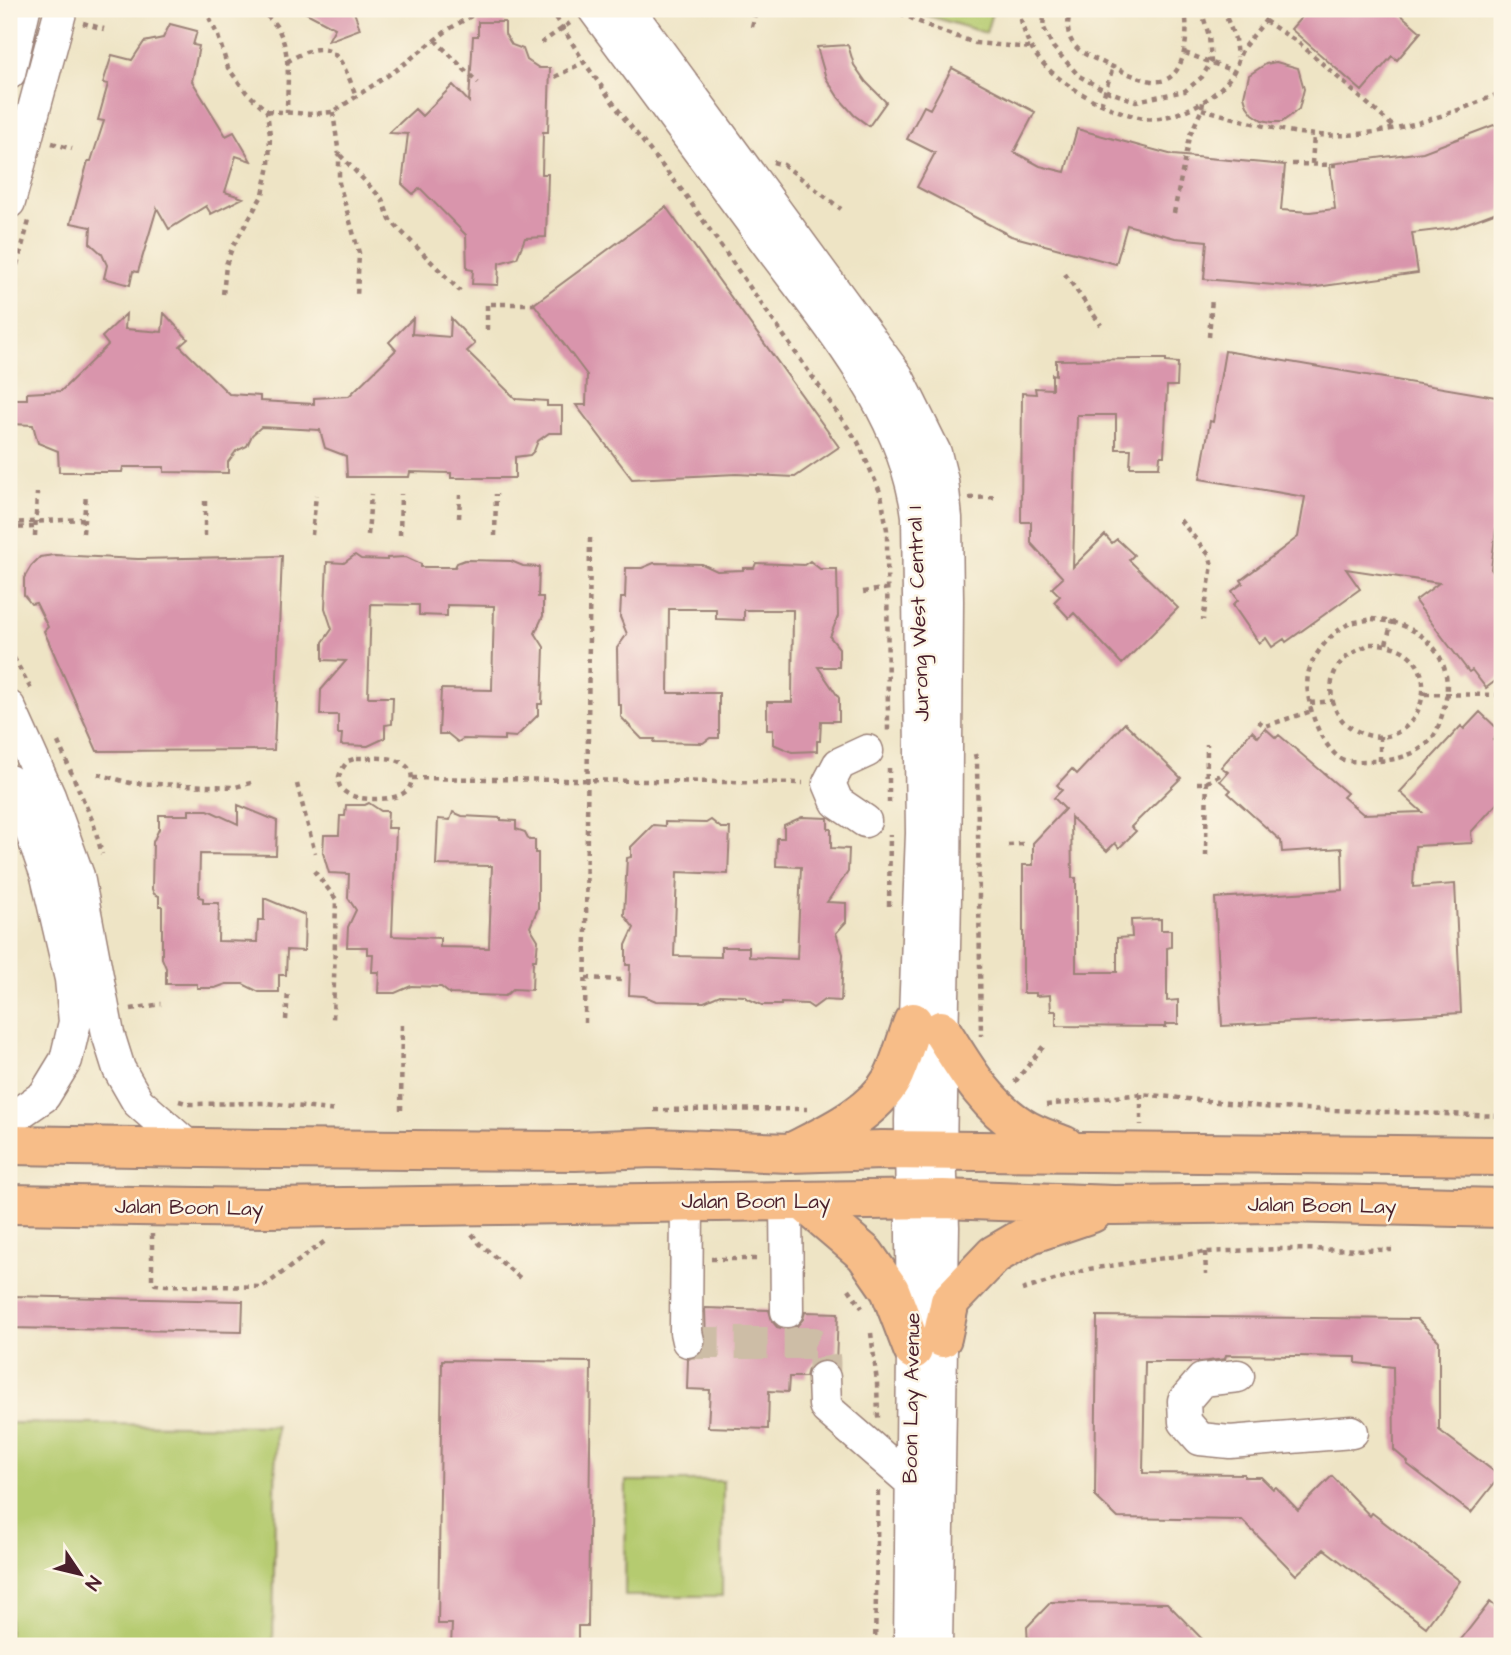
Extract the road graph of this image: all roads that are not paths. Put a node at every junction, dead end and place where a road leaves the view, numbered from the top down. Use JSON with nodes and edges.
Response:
{"nodes":[{"id":1,"x":24,"y":9,"type":"edge"},
{"id":2,"x":628,"y":9,"type":"edge"},
{"id":3,"x":588,"y":12,"type":"edge"},
{"id":4,"x":64,"y":15,"type":"edge"},
{"id":5,"x":9,"y":73,"type":"edge"},
{"id":6,"x":20,"y":209,"type":"edge"},
{"id":7,"x":9,"y":707,"type":"edge"},
{"id":8,"x":881,"y":752,"type":"road end"},
{"id":9,"x":9,"y":781,"type":"edge"},
{"id":10,"x":882,"y":824,"type":"road end"},
{"id":11,"x":927,"y":1026,"type":"junction"},
{"id":12,"x":9,"y":1120,"type":"edge"},
{"id":13,"x":9,"y":1145,"type":"edge"},
{"id":14,"x":191,"y":1149,"type":"junction"},
{"id":15,"x":925,"y":1151,"type":"junction"},
{"id":16,"x":1079,"y":1152,"type":"junction"},
{"id":17,"x":791,"y":1153,"type":"junction"},
{"id":18,"x":1502,"y":1156,"type":"edge"},
{"id":19,"x":927,"y":1200,"type":"junction"},
{"id":20,"x":795,"y":1201,"type":"junction"},
{"id":21,"x":687,"y":1202,"type":"junction"},
{"id":22,"x":9,"y":1204,"type":"edge"},
{"id":23,"x":1114,"y":1205,"type":"junction"},
{"id":24,"x":1502,"y":1208,"type":"edge"},
{"id":25,"x":787,"y":1311,"type":"dead end"},
{"id":26,"x":688,"y":1341,"type":"dead end"},
{"id":27,"x":927,"y":1344,"type":"junction"},
{"id":28,"x":1238,"y":1376,"type":"dead end"},
{"id":29,"x":824,"y":1378,"type":"tunnel mouth"},
{"id":30,"x":1352,"y":1432,"type":"dead end"},
{"id":31,"x":910,"y":1481,"type":"junction"},
{"id":32,"x":910,"y":1646,"type":"edge"},
{"id":33,"x":936,"y":1646,"type":"edge"}],
"edges":[{"from":1,"to":5,"type":"street"},
{"from":2,"to":11,"type":"street","name":"Jurong West Central 1"},
{"from":3,"to":11,"type":"street","name":"Jurong West Central 1"},
{"from":4,"to":6,"type":"street"},
{"from":7,"to":14,"type":"street"},
{"from":8,"to":10,"type":"street"},
{"from":9,"to":12,"type":"street"},
{"from":11,"to":15,"type":"street","name":"Jurong West Central 1"},
{"from":11,"to":16,"type":"main road"},
{"from":11,"to":17,"type":"main road"},
{"from":13,"to":14,"type":"main road"},
{"from":14,"to":17,"type":"main road"},
{"from":15,"to":16,"type":"main road"},
{"from":15,"to":17,"type":"main road"},
{"from":15,"to":19,"type":"street","name":"Boon Lay Avenue"},
{"from":16,"to":18,"type":"main road"},
{"from":19,"to":20,"type":"main road","name":"Jalan Boon Lay"},
{"from":19,"to":23,"type":"main road","name":"Jalan Boon Lay"},
{"from":19,"to":27,"type":"street","name":"Boon Lay Avenue"},
{"from":20,"to":21,"type":"main road","name":"Jalan Boon Lay"},
{"from":20,"to":25,"type":"street"},
{"from":20,"to":27,"type":"main road"},
{"from":21,"to":22,"type":"main road","name":"Jalan Boon Lay"},
{"from":21,"to":26,"type":"street"},
{"from":23,"to":24,"type":"main road","name":"Jalan Boon Lay"},
{"from":23,"to":27,"type":"main road"},
{"from":27,"to":31,"type":"street","name":"Boon Lay Avenue"},
{"from":27,"to":33,"type":"street","name":"Boon Lay Avenue"},
{"from":28,"to":30,"type":"street"},
{"from":29,"to":31,"type":"street"},
{"from":31,"to":32,"type":"street","name":"Boon Lay Avenue"}]}
